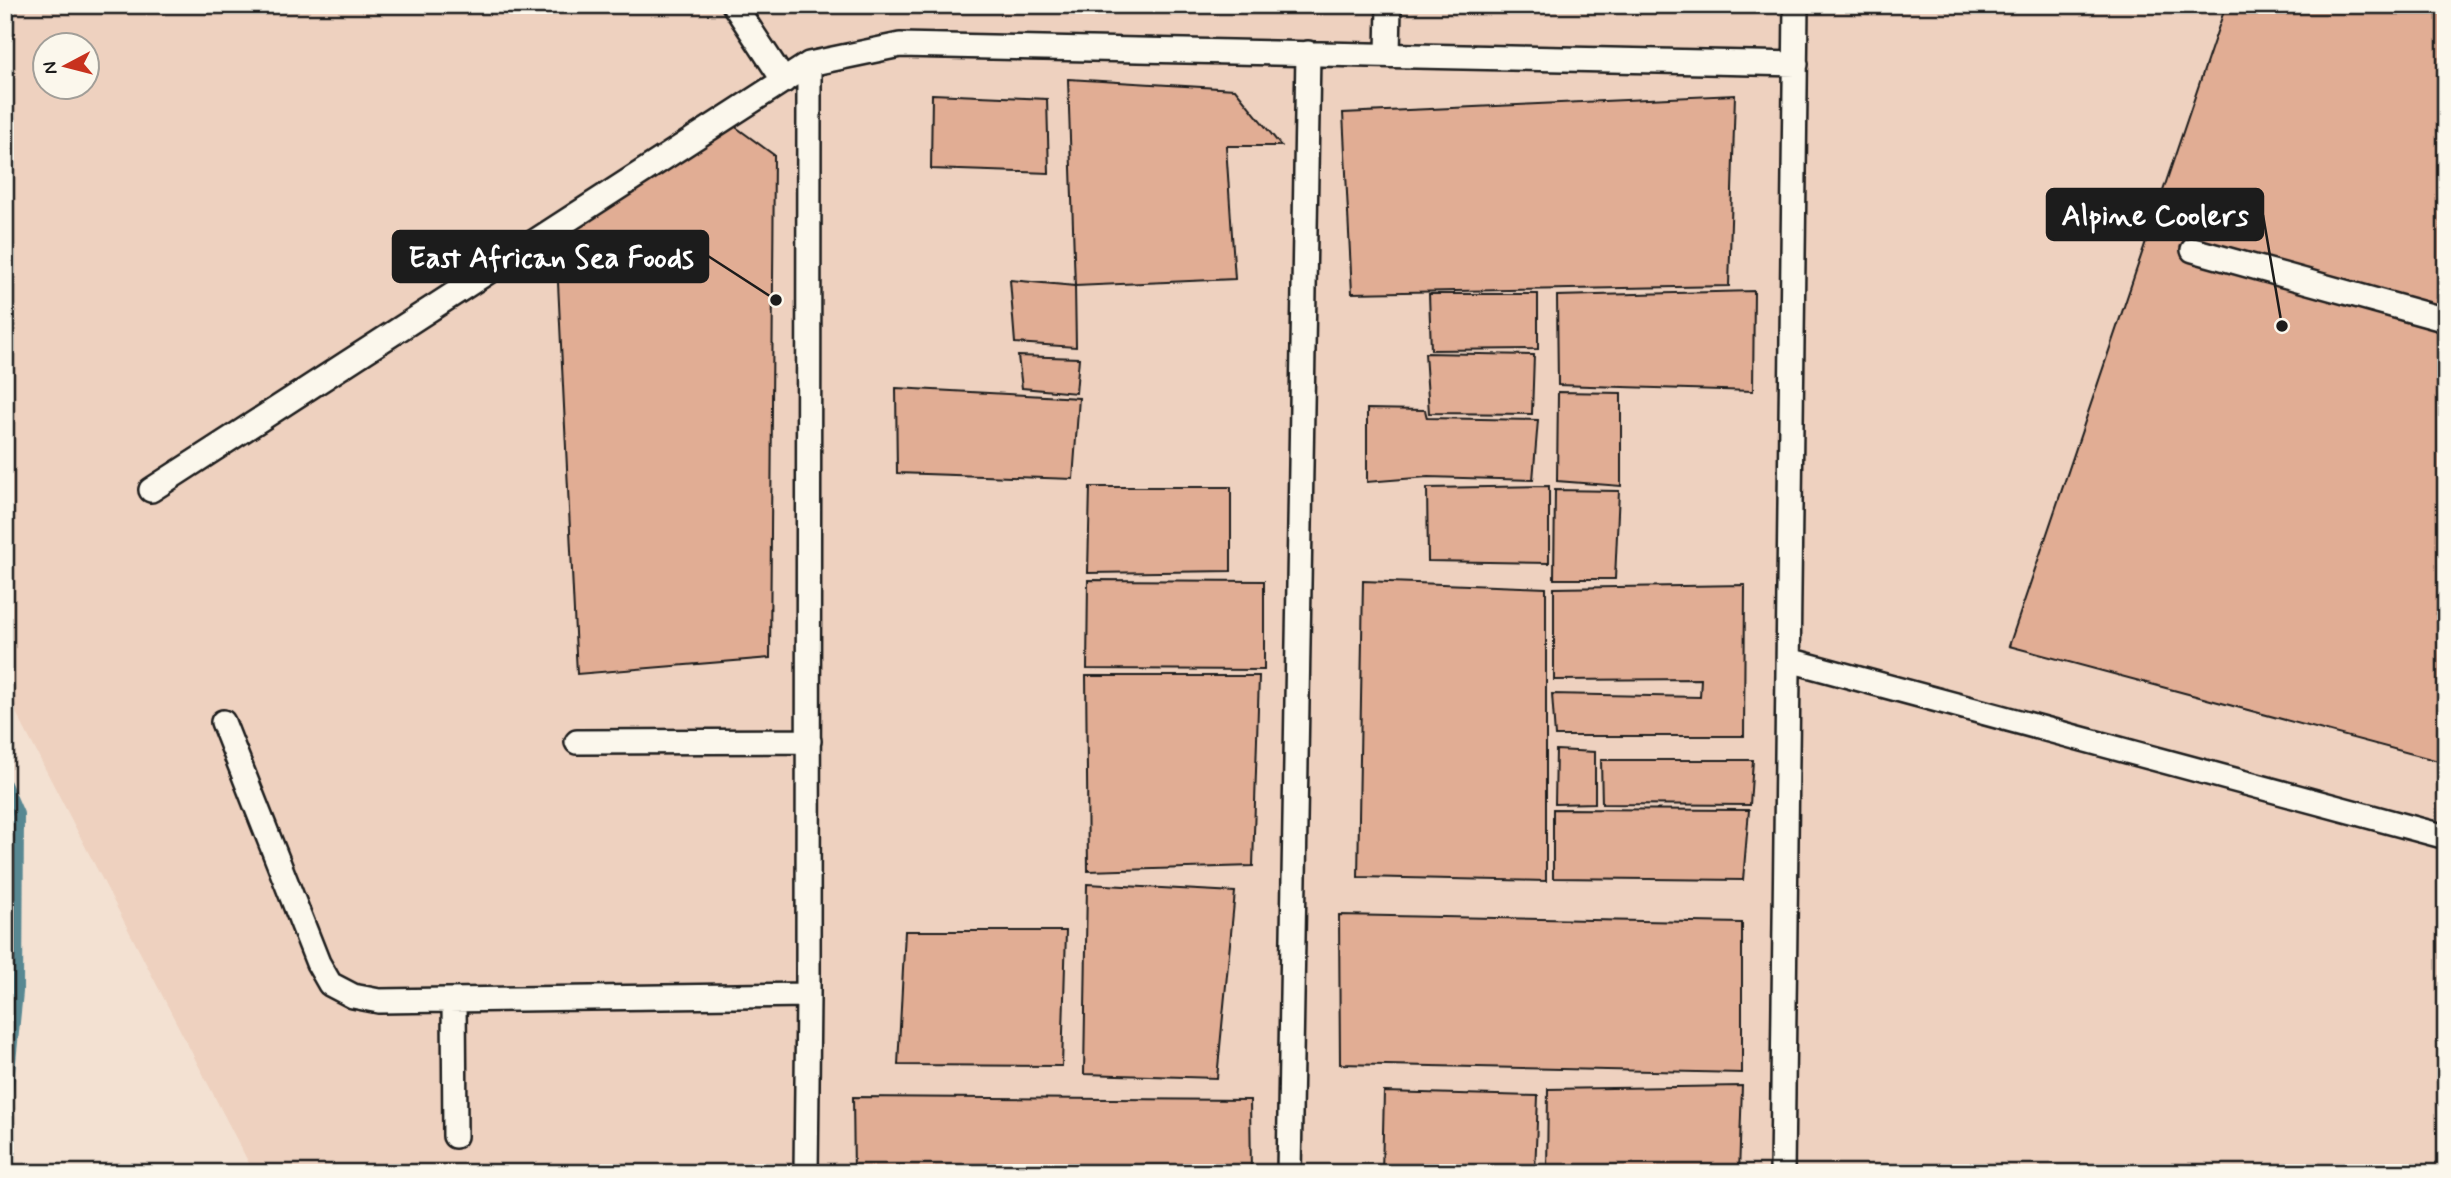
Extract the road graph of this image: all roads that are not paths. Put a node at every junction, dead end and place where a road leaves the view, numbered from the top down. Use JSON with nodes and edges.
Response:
{"nodes":[{"id":1,"x":734,"y":5,"type":"edge"},
{"id":2,"x":1389,"y":5,"type":"edge"},
{"id":3,"x":1796,"y":5,"type":"edge"},
{"id":4,"x":1308,"y":53,"type":"junction"},
{"id":5,"x":1388,"y":55,"type":"junction"},
{"id":6,"x":809,"y":64,"type":"junction"},
{"id":7,"x":1796,"y":64,"type":"junction"},
{"id":8,"x":784,"y":81,"type":"junction"},
{"id":9,"x":2193,"y":250,"type":"dead end"},
{"id":10,"x":2446,"y":320,"type":"edge"},
{"id":11,"x":151,"y":489,"type":"dead end"},
{"id":12,"x":1789,"y":660,"type":"junction"},
{"id":13,"x":223,"y":722,"type":"dead end"},
{"id":14,"x":577,"y":741,"type":"dead end"},
{"id":15,"x":808,"y":741,"type":"junction"},
{"id":16,"x":2446,"y":837,"type":"edge"},
{"id":17,"x":808,"y":995,"type":"junction"},
{"id":18,"x":454,"y":1000,"type":"junction"},
{"id":19,"x":455,"y":1136,"type":"dead end"},
{"id":20,"x":806,"y":1173,"type":"edge"},
{"id":21,"x":1289,"y":1173,"type":"edge"},
{"id":22,"x":1782,"y":1173,"type":"edge"}],
"edges":[{"from":1,"to":8,"type":"lane"},
{"from":2,"to":5,"type":"lane"},
{"from":3,"to":7,"type":"lane"},
{"from":4,"to":5,"type":"lane"},
{"from":4,"to":6,"type":"lane"},
{"from":4,"to":21,"type":"lane"},
{"from":5,"to":7,"type":"lane"},
{"from":6,"to":8,"type":"lane"},
{"from":6,"to":15,"type":"lane"},
{"from":7,"to":12,"type":"lane"},
{"from":8,"to":11,"type":"lane"},
{"from":9,"to":10,"type":"lane"},
{"from":12,"to":16,"type":"lane"},
{"from":12,"to":22,"type":"lane"},
{"from":13,"to":18,"type":"lane"},
{"from":14,"to":15,"type":"lane"},
{"from":15,"to":17,"type":"lane"},
{"from":17,"to":18,"type":"lane"},
{"from":17,"to":20,"type":"lane"},
{"from":18,"to":19,"type":"lane"}]}
